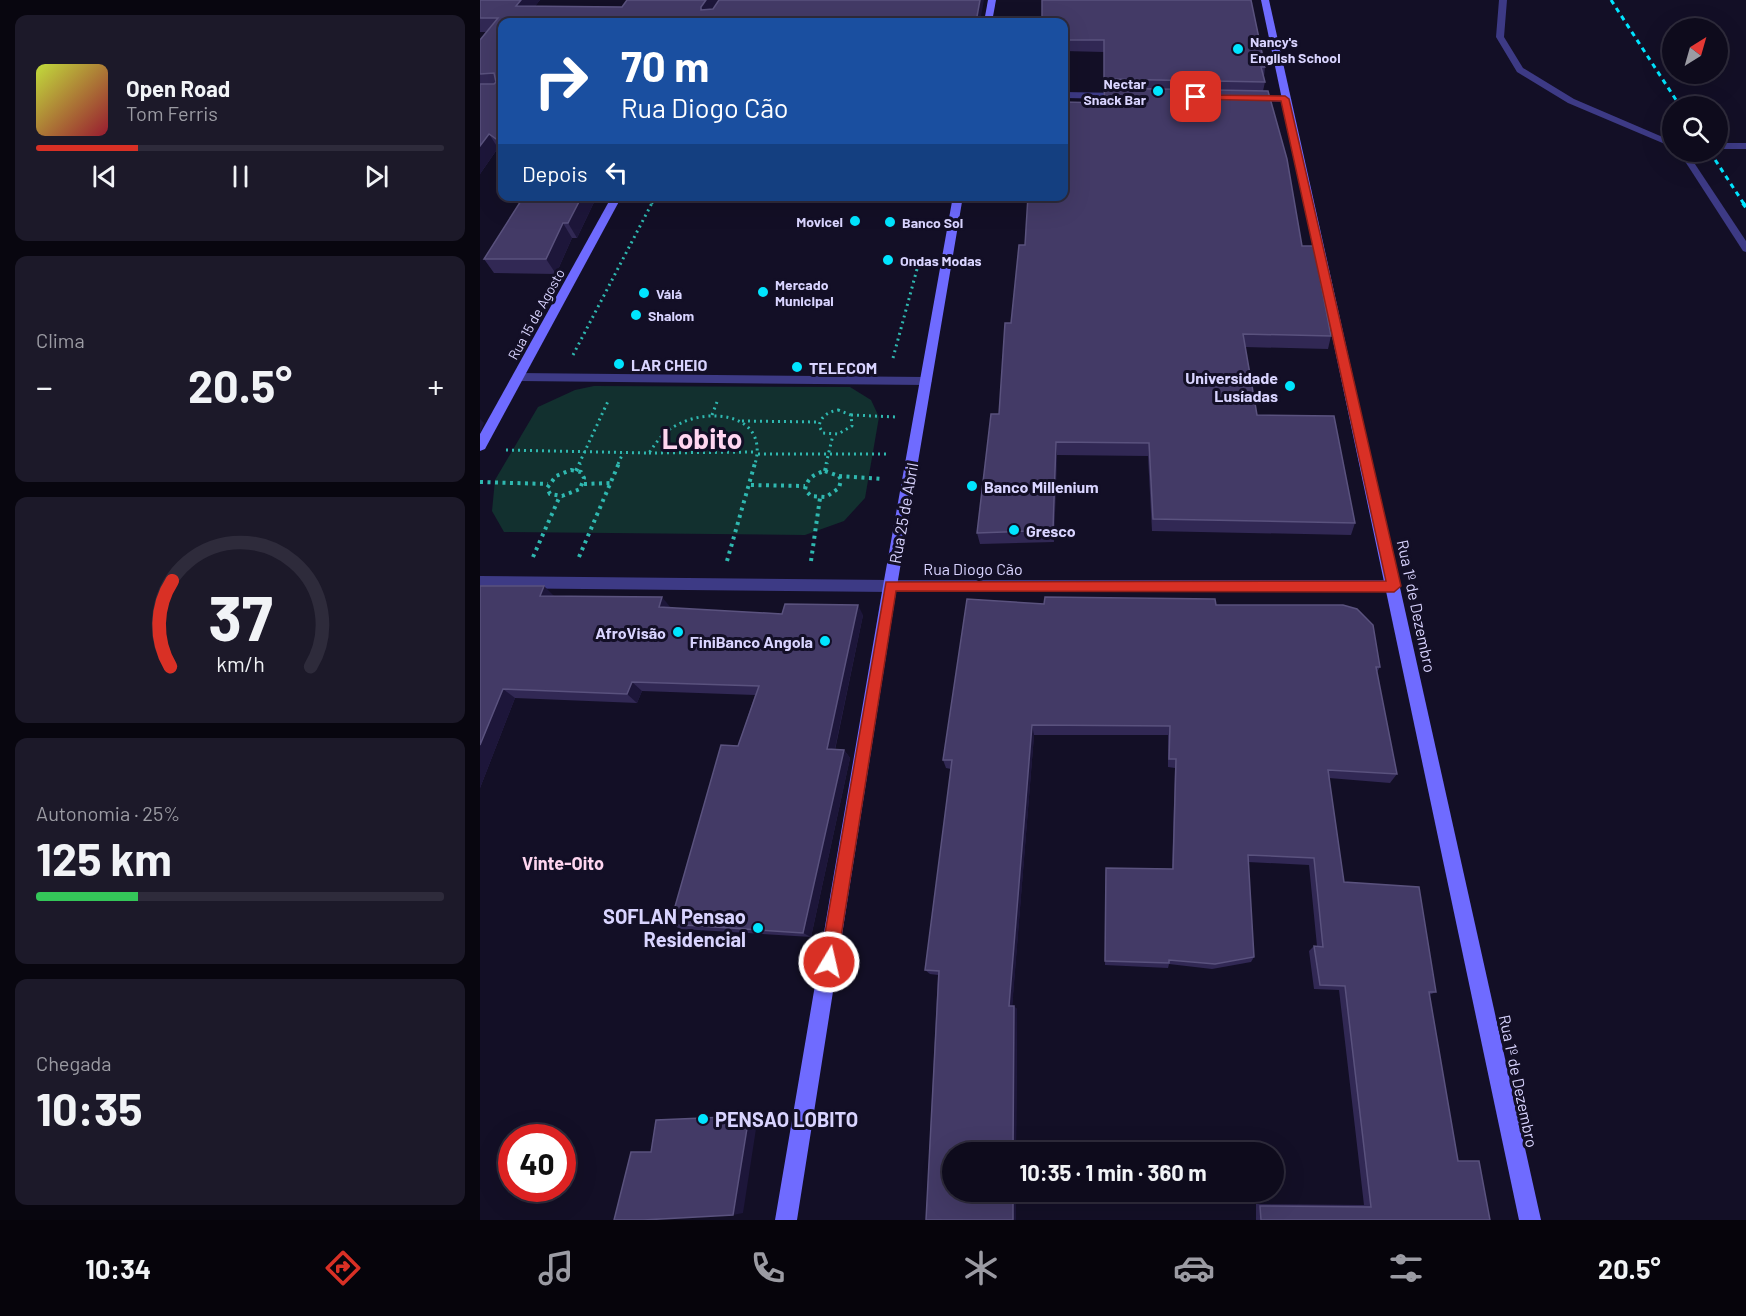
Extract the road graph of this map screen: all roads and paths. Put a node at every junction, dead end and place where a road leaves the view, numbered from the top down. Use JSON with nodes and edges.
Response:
{"nodes":[{"id":1,"x":992,"y":0,"type":"edge"},
{"id":2,"x":1265,"y":0,"type":"edge"},
{"id":3,"x":1503,"y":0,"type":"edge"},
{"id":4,"x":989,"y":18,"type":"edge"},
{"id":5,"x":1068,"y":95,"type":"edge"},
{"id":6,"x":1133,"y":96,"type":"edge"},
{"id":7,"x":1238,"y":98,"type":"edge"},
{"id":8,"x":1285,"y":99,"type":"junction"},
{"id":9,"x":1662,"y":140,"type":"edge"},
{"id":10,"x":1728,"y":146,"type":"edge"},
{"id":11,"x":1746,"y":146,"type":"edge"},
{"id":12,"x":1689,"y":162,"type":"edge"},
{"id":13,"x":614,"y":201,"type":"edge"},
{"id":14,"x":653,"y":201,"type":"edge"},
{"id":15,"x":957,"y":201,"type":"edge"},
{"id":16,"x":1746,"y":249,"type":"edge"},
{"id":17,"x":921,"y":256,"type":"dead end"},
{"id":18,"x":519,"y":376,"type":"junction"},
{"id":19,"x":562,"y":377,"type":"junction"},
{"id":20,"x":621,"y":377,"type":"junction"},
{"id":21,"x":887,"y":380,"type":"junction"},
{"id":22,"x":926,"y":381,"type":"junction"},
{"id":23,"x":851,"y":415,"type":"junction"},
{"id":24,"x":920,"y":418,"type":"junction"},
{"id":25,"x":742,"y":421,"type":"junction"},
{"id":26,"x":819,"y":422,"type":"junction"},
{"id":27,"x":833,"y":435,"type":"junction"},
{"id":28,"x":480,"y":446,"type":"edge"},
{"id":29,"x":503,"y":450,"type":"dead end"},
{"id":30,"x":582,"y":453,"type":"junction"},
{"id":31,"x":623,"y":453,"type":"junction"},
{"id":32,"x":649,"y":453,"type":"junction"},
{"id":33,"x":758,"y":453,"type":"junction"},
{"id":34,"x":829,"y":453,"type":"junction"},
{"id":35,"x":913,"y":455,"type":"junction"},
{"id":36,"x":576,"y":471,"type":"junction"},
{"id":37,"x":825,"y":471,"type":"junction"},
{"id":38,"x":839,"y":476,"type":"junction"},
{"id":39,"x":909,"y":480,"type":"junction"},
{"id":40,"x":480,"y":482,"type":"edge"},
{"id":41,"x":584,"y":483,"type":"junction"},
{"id":42,"x":610,"y":483,"type":"junction"},
{"id":43,"x":548,"y":484,"type":"junction"},
{"id":44,"x":751,"y":485,"type":"junction"},
{"id":45,"x":805,"y":486,"type":"junction"},
{"id":46,"x":559,"y":498,"type":"junction"},
{"id":47,"x":820,"y":498,"type":"junction"},
{"id":48,"x":480,"y":582,"type":"edge"},
{"id":49,"x":522,"y":583,"type":"junction"},
{"id":50,"x":568,"y":583,"type":"junction"},
{"id":51,"x":719,"y":584,"type":"junction"},
{"id":52,"x":807,"y":585,"type":"junction"},
{"id":53,"x":890,"y":586,"type":"junction"},
{"id":54,"x":1394,"y":586,"type":"junction"},
{"id":55,"x":786,"y":1220,"type":"edge"},
{"id":56,"x":1530,"y":1220,"type":"edge"}],
"edges":[{"from":1,"to":4,"type":"main road"},
{"from":2,"to":8,"type":"main road","name":"Rua 1º de Dezembro"},
{"from":3,"to":9,"type":"lane"},
{"from":5,"to":6,"type":"street"},
{"from":7,"to":8,"type":"street"},
{"from":8,"to":54,"type":"main road","name":"Rua 1º de Dezembro"},
{"from":10,"to":11,"type":"lane"},
{"from":12,"to":16,"type":"lane"},
{"from":13,"to":18,"type":"main road","name":"Rua 15 de Agosto"},
{"from":14,"to":19,"type":"path"},
{"from":15,"to":22,"type":"main road","name":"Rua 25 de Abril"},
{"from":17,"to":21,"type":"path"},
{"from":18,"to":19,"type":"street"},
{"from":18,"to":28,"type":"main road","name":"Rua 15 de Agosto"},
{"from":19,"to":20,"type":"street"},
{"from":20,"to":21,"type":"street"},
{"from":20,"to":30,"type":"path"},
{"from":21,"to":22,"type":"street"},
{"from":22,"to":24,"type":"main road","name":"Rua 25 de Abril"},
{"from":23,"to":24,"type":"path"},
{"from":23,"to":26,"type":"path"},
{"from":23,"to":27,"type":"path"},
{"from":24,"to":35,"type":"main road","name":"Rua 25 de Abril"},
{"from":25,"to":26,"type":"path"},
{"from":25,"to":32,"type":"path"},
{"from":25,"to":33,"type":"path"},
{"from":26,"to":27,"type":"path"},
{"from":27,"to":34,"type":"path"},
{"from":29,"to":30,"type":"path"},
{"from":30,"to":31,"type":"path"},
{"from":30,"to":36,"type":"path"},
{"from":31,"to":32,"type":"path"},
{"from":31,"to":42,"type":"path"},
{"from":32,"to":33,"type":"path"},
{"from":33,"to":34,"type":"path"},
{"from":33,"to":44,"type":"path"},
{"from":34,"to":35,"type":"path"},
{"from":34,"to":37,"type":"path"},
{"from":35,"to":39,"type":"main road","name":"Rua 25 de Abril"},
{"from":36,"to":41,"type":"path"},
{"from":36,"to":43,"type":"path"},
{"from":37,"to":38,"type":"path"},
{"from":37,"to":45,"type":"path"},
{"from":38,"to":39,"type":"path"},
{"from":38,"to":47,"type":"path"},
{"from":39,"to":53,"type":"main road","name":"Rua 25 de Abril"},
{"from":40,"to":43,"type":"path"},
{"from":41,"to":42,"type":"path"},
{"from":41,"to":46,"type":"path"},
{"from":42,"to":50,"type":"path"},
{"from":43,"to":46,"type":"path"},
{"from":44,"to":45,"type":"path"},
{"from":44,"to":51,"type":"path"},
{"from":45,"to":47,"type":"path"},
{"from":46,"to":49,"type":"path"},
{"from":47,"to":52,"type":"path"},
{"from":48,"to":49,"type":"street","name":"Rua Diogo Cão"},
{"from":49,"to":50,"type":"street","name":"Rua Diogo Cão"},
{"from":50,"to":51,"type":"street","name":"Rua Diogo Cão"},
{"from":51,"to":52,"type":"street","name":"Rua Diogo Cão"},
{"from":52,"to":53,"type":"street","name":"Rua Diogo Cão"},
{"from":53,"to":54,"type":"street","name":"Rua Diogo Cão"},
{"from":53,"to":55,"type":"main road","name":"Rua 25 de Abril"},
{"from":54,"to":56,"type":"main road","name":"Rua 1º de Dezembro"}]}
